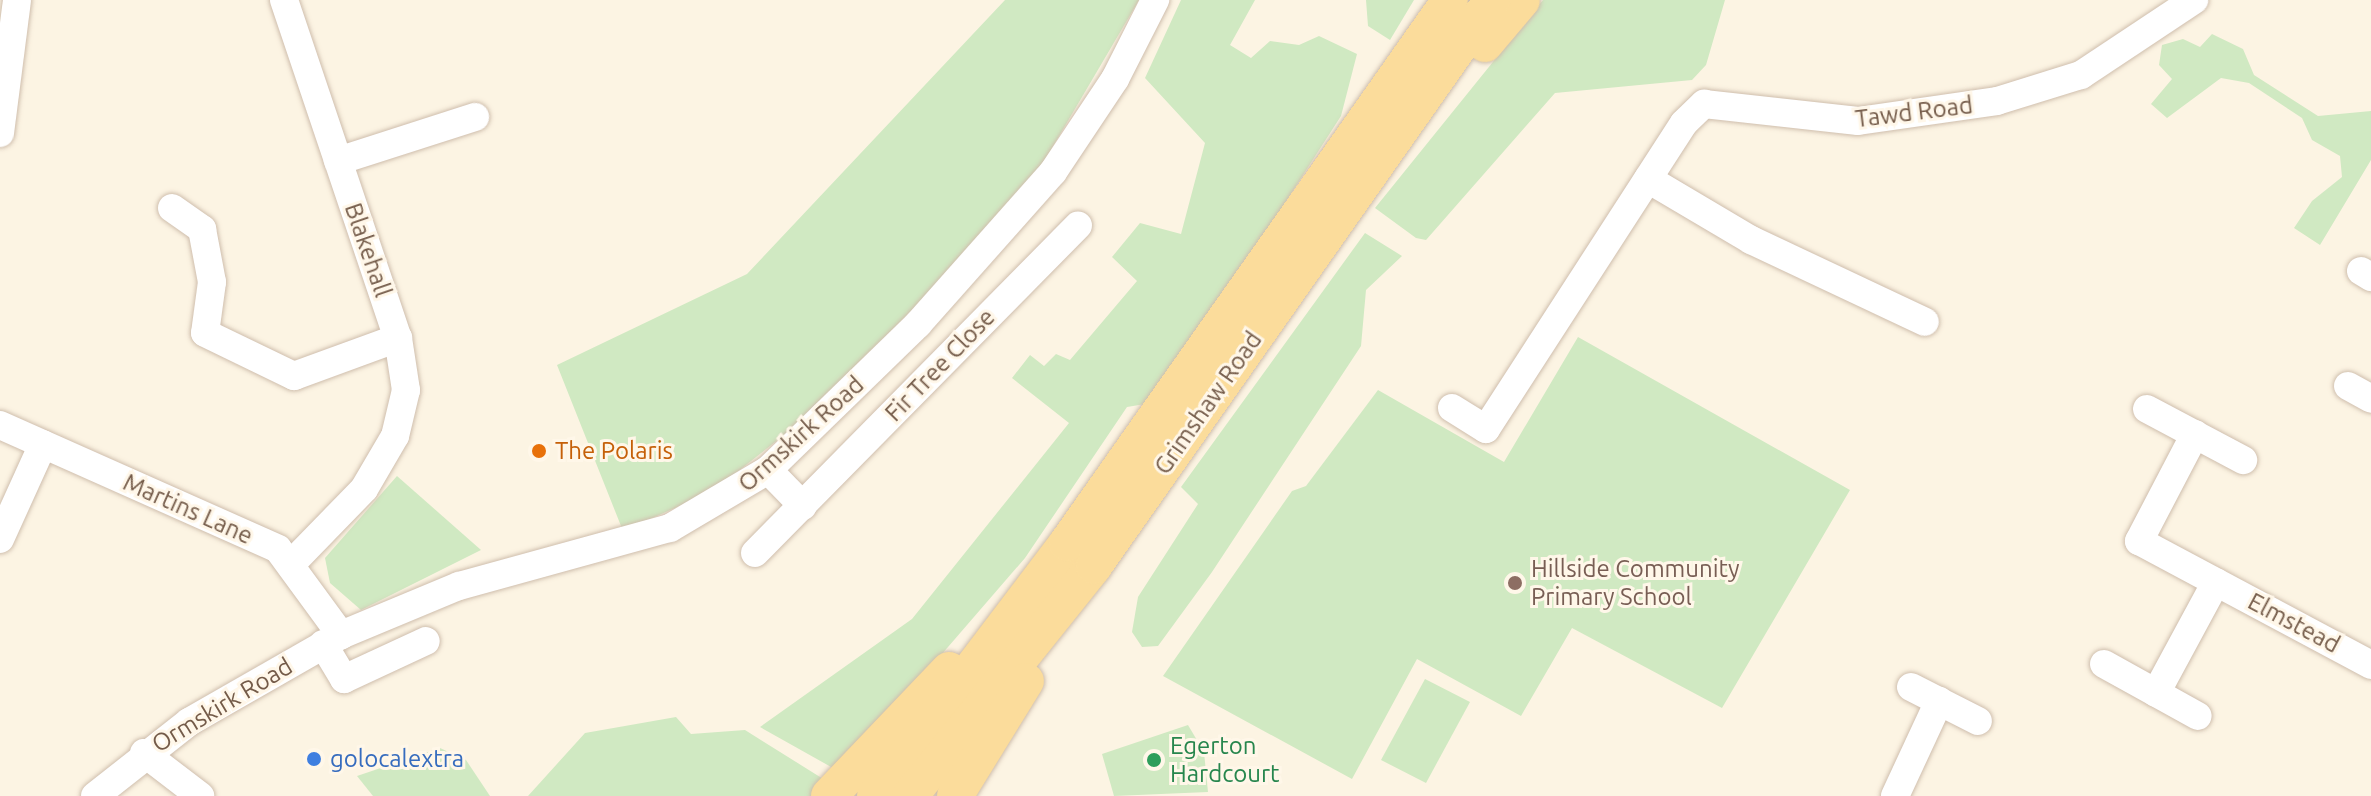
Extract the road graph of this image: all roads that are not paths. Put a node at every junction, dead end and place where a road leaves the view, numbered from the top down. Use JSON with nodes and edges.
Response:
{"nodes":[{"id":1,"x":17,"y":0,"type":"edge"},
{"id":2,"x":1155,"y":0,"type":"edge"},
{"id":3,"x":1426,"y":0,"type":"edge"},
{"id":4,"x":1450,"y":0,"type":"edge"},
{"id":5,"x":1492,"y":0,"type":"edge"},
{"id":6,"x":1522,"y":0,"type":"edge"},
{"id":7,"x":2194,"y":0,"type":"edge"},
{"id":8,"x":289,"y":1,"type":"edge"},
{"id":9,"x":5,"y":38,"type":"edge"},
{"id":10,"x":475,"y":117,"type":"dead end"},
{"id":11,"x":0,"y":133,"type":"edge"},
{"id":12,"x":338,"y":161,"type":"junction"},
{"id":13,"x":1325,"y":174,"type":"junction"},
{"id":14,"x":1648,"y":179,"type":"junction"},
{"id":15,"x":1356,"y":195,"type":"junction"},
{"id":16,"x":172,"y":208,"type":"dead end"},
{"id":17,"x":1078,"y":225,"type":"dead end"},
{"id":18,"x":1925,"y":322,"type":"dead end"},
{"id":19,"x":398,"y":338,"type":"junction"},
{"id":20,"x":1452,"y":408,"type":"dead end"},
{"id":21,"x":2147,"y":409,"type":"dead end"},
{"id":22,"x":0,"y":425,"type":"edge"},
{"id":23,"x":2195,"y":434,"type":"junction"},
{"id":24,"x":43,"y":444,"type":"junction"},
{"id":25,"x":2243,"y":460,"type":"dead end"},
{"id":26,"x":768,"y":470,"type":"junction"},
{"id":27,"x":803,"y":506,"type":"junction"},
{"id":28,"x":0,"y":539,"type":"edge"},
{"id":29,"x":1067,"y":543,"type":"junction"},
{"id":30,"x":755,"y":553,"type":"dead end"},
{"id":31,"x":293,"y":562,"type":"junction"},
{"id":32,"x":1094,"y":566,"type":"junction"},
{"id":33,"x":2216,"y":582,"type":"junction"},
{"id":34,"x":332,"y":640,"type":"junction"},
{"id":35,"x":426,"y":641,"type":"dead end"},
{"id":36,"x":2104,"y":664,"type":"dead end"},
{"id":37,"x":2371,"y":665,"type":"edge"},
{"id":38,"x":1911,"y":687,"type":"dead end"},
{"id":39,"x":2156,"y":693,"type":"junction"},
{"id":40,"x":1939,"y":701,"type":"junction"},
{"id":41,"x":2198,"y":716,"type":"dead end"},
{"id":42,"x":1978,"y":721,"type":"dead end"},
{"id":43,"x":144,"y":753,"type":"junction"},
{"id":44,"x":95,"y":796,"type":"edge"},
{"id":45,"x":200,"y":796,"type":"edge"},
{"id":46,"x":829,"y":796,"type":"edge"},
{"id":47,"x":875,"y":796,"type":"edge"},
{"id":48,"x":910,"y":796,"type":"edge"},
{"id":49,"x":955,"y":796,"type":"edge"},
{"id":50,"x":1895,"y":796,"type":"edge"}],
"edges":[{"from":1,"to":9,"type":"street"},
{"from":2,"to":26,"type":"street","name":"Ormskirk Road"},
{"from":3,"to":13,"type":"main road"},
{"from":4,"to":13,"type":"main road","name":"Grimshaw Road"},
{"from":5,"to":15,"type":"main road","name":"Grimshaw Road"},
{"from":6,"to":15,"type":"main road"},
{"from":7,"to":14,"type":"street","name":"Tawd Road"},
{"from":8,"to":12,"type":"street","name":"Blakehall"},
{"from":9,"to":11,"type":"street"},
{"from":10,"to":12,"type":"street"},
{"from":12,"to":19,"type":"street","name":"Blakehall"},
{"from":13,"to":29,"type":"main road","name":"Grimshaw Road"},
{"from":14,"to":18,"type":"street"},
{"from":14,"to":20,"type":"street","name":"Tawd Road"},
{"from":15,"to":32,"type":"main road","name":"Grimshaw Road"},
{"from":16,"to":19,"type":"street"},
{"from":17,"to":27,"type":"street","name":"Fir Tree Close"},
{"from":19,"to":31,"type":"street","name":"Blakehall"},
{"from":21,"to":23,"type":"street"},
{"from":22,"to":24,"type":"street","name":"Martins Lane"},
{"from":23,"to":25,"type":"street"},
{"from":23,"to":33,"type":"street","name":"Elmstead"},
{"from":24,"to":28,"type":"street"},
{"from":24,"to":31,"type":"street","name":"Martins Lane"},
{"from":26,"to":27,"type":"street"},
{"from":26,"to":34,"type":"street","name":"Ormskirk Road"},
{"from":27,"to":30,"type":"street","name":"Fir Tree Close"},
{"from":29,"to":46,"type":"main road"},
{"from":29,"to":47,"type":"main road","name":"Grimshaw Road"},
{"from":31,"to":34,"type":"street"},
{"from":32,"to":48,"type":"main road","name":"Grimshaw Road"},
{"from":32,"to":49,"type":"main road"},
{"from":33,"to":37,"type":"street","name":"Elmstead"},
{"from":33,"to":39,"type":"street"},
{"from":34,"to":35,"type":"street"},
{"from":34,"to":43,"type":"street","name":"Ormskirk Road"},
{"from":36,"to":39,"type":"street"},
{"from":38,"to":40,"type":"street"},
{"from":39,"to":41,"type":"street"},
{"from":40,"to":42,"type":"street"},
{"from":40,"to":50,"type":"street"},
{"from":43,"to":44,"type":"street","name":"Ormskirk Road"},
{"from":43,"to":45,"type":"street"}]}
